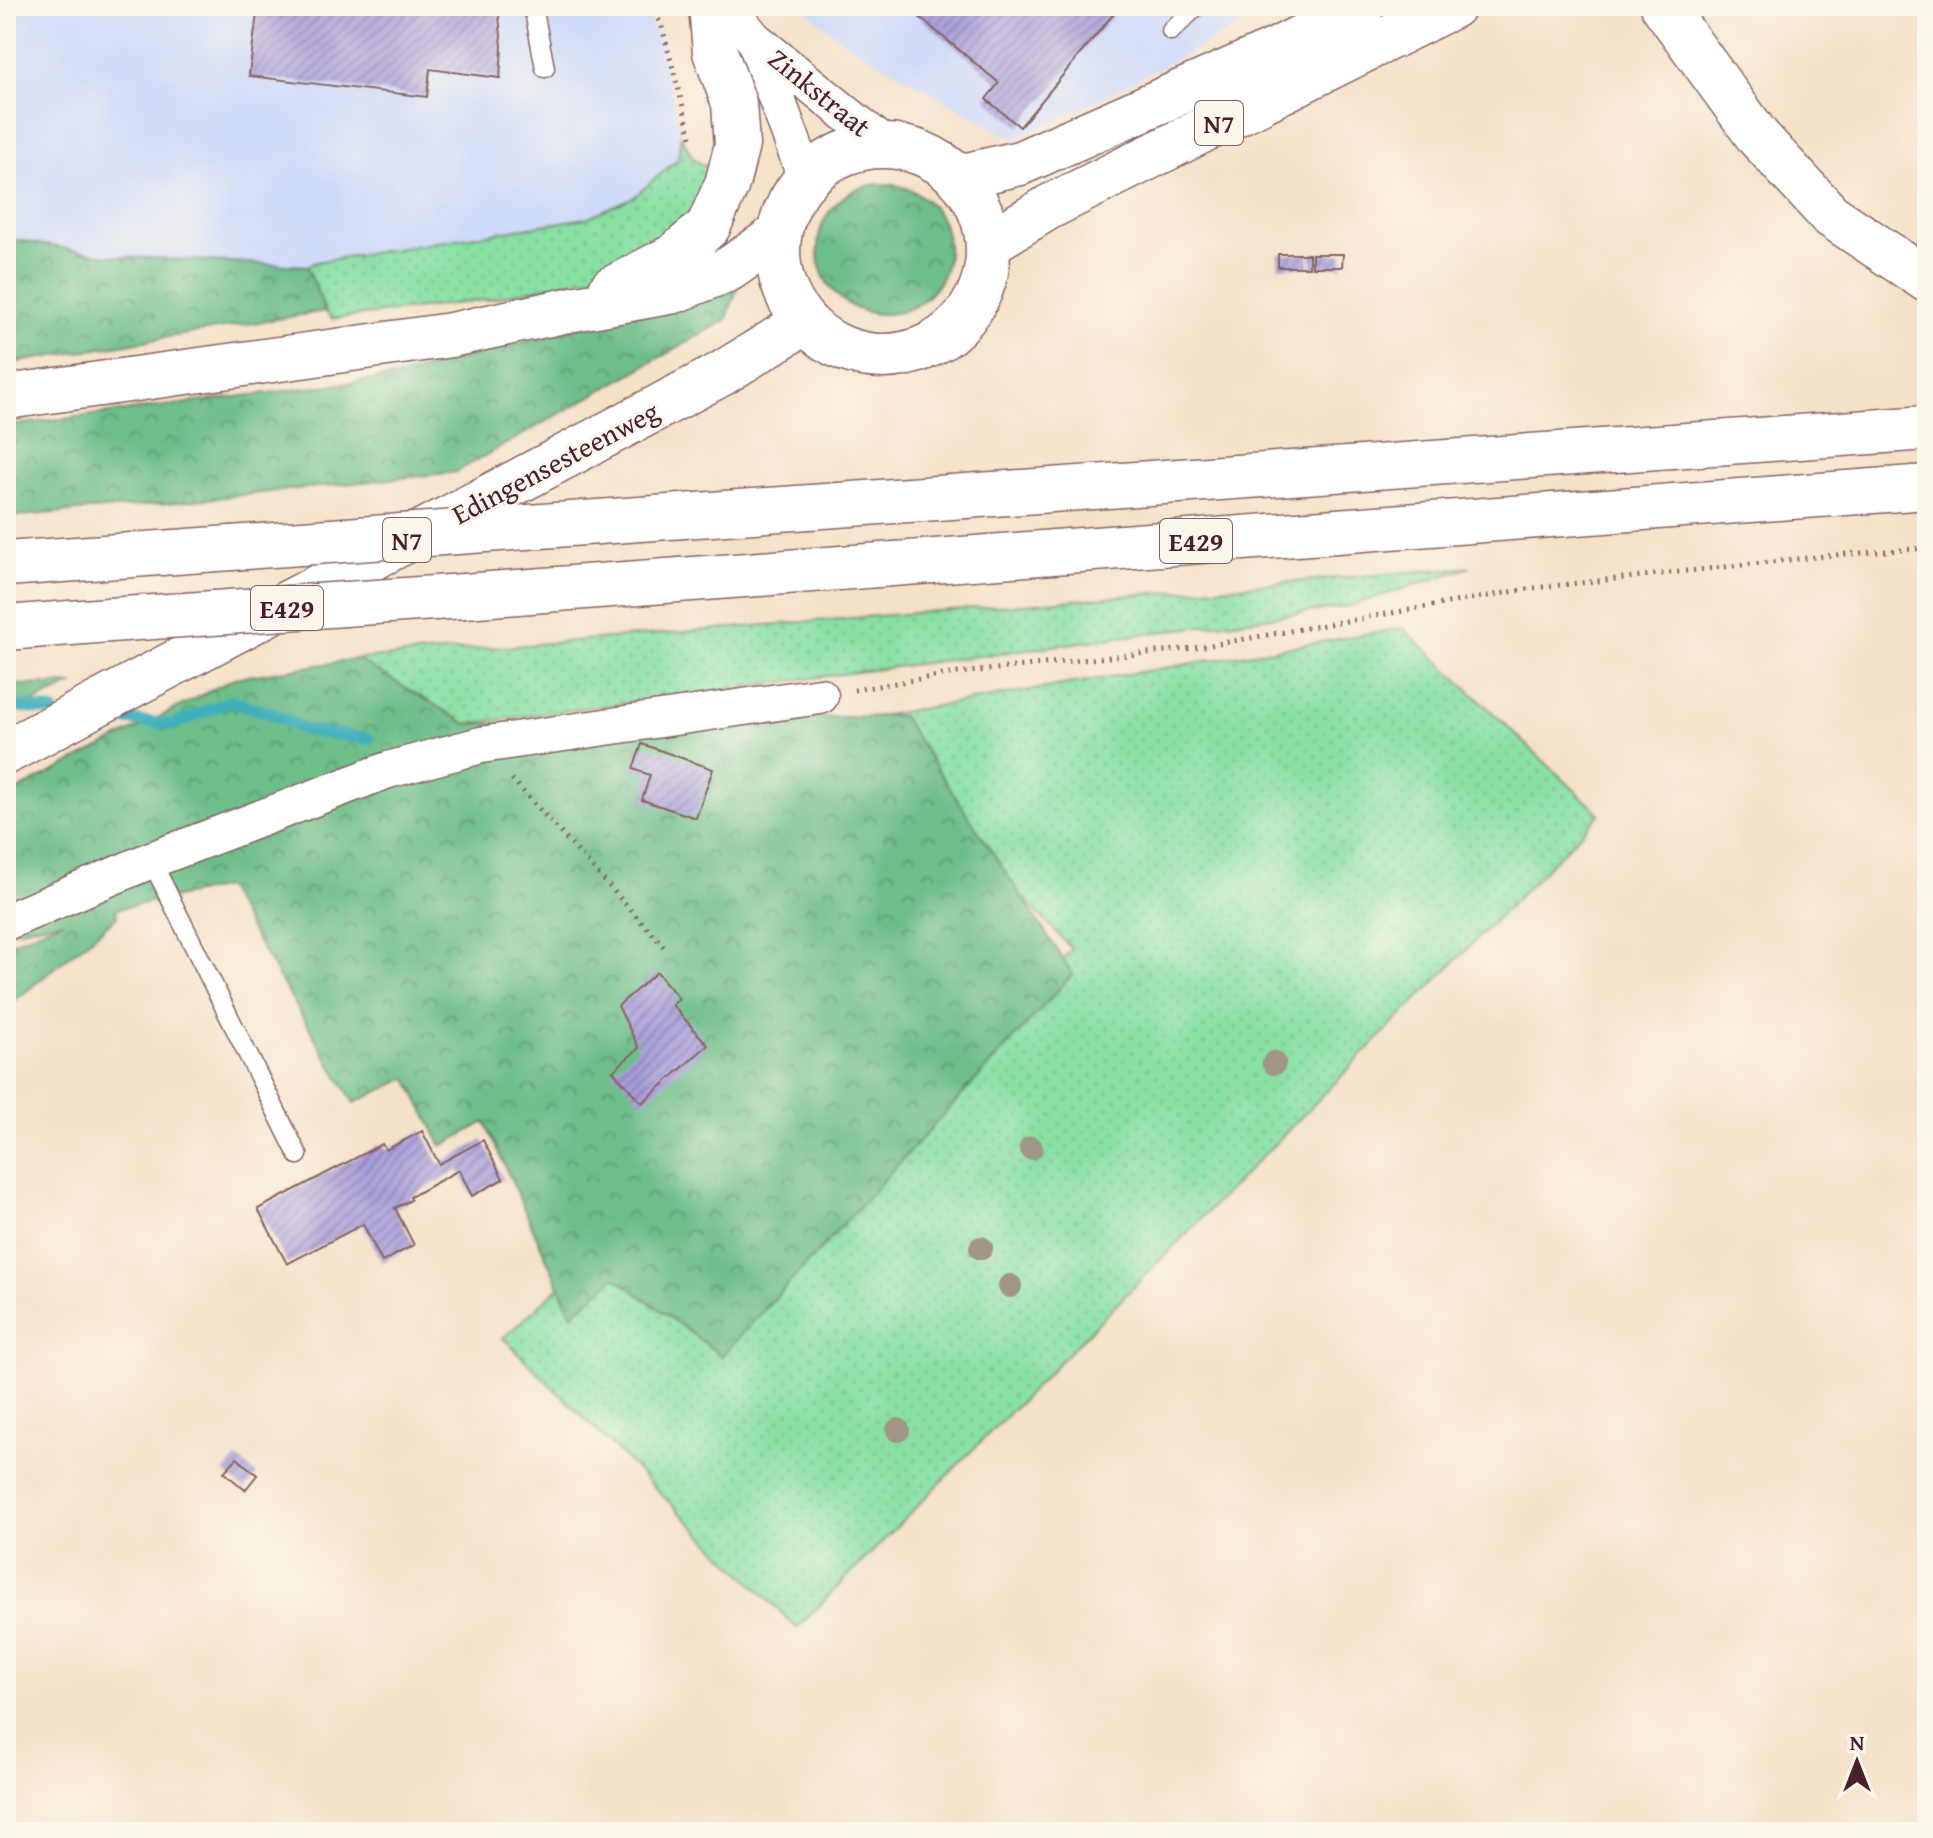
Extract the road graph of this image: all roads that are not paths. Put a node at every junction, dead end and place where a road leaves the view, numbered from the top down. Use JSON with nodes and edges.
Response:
{"nodes":[{"id":1,"x":533,"y":6,"type":"edge"},
{"id":2,"x":711,"y":6,"type":"edge"},
{"id":3,"x":727,"y":6,"type":"edge"},
{"id":4,"x":1197,"y":6,"type":"edge"},
{"id":5,"x":1362,"y":6,"type":"edge"},
{"id":6,"x":1453,"y":6,"type":"edge"},
{"id":7,"x":1663,"y":6,"type":"edge"},
{"id":8,"x":1697,"y":6,"type":"edge"},
{"id":9,"x":1171,"y":31,"type":"dead end"},
{"id":10,"x":754,"y":39,"type":"junction"},
{"id":11,"x":545,"y":68,"type":"dead end"},
{"id":12,"x":1758,"y":137,"type":"junction"},
{"id":13,"x":885,"y":145,"type":"junction"},
{"id":14,"x":959,"y":177,"type":"junction"},
{"id":15,"x":806,"y":178,"type":"junction"},
{"id":16,"x":778,"y":235,"type":"junction"},
{"id":17,"x":988,"y":244,"type":"junction"},
{"id":18,"x":1927,"y":280,"type":"edge"},
{"id":19,"x":573,"y":309,"type":"junction"},
{"id":20,"x":805,"y":322,"type":"junction"},
{"id":21,"x":6,"y":397,"type":"edge"},
{"id":22,"x":1927,"y":428,"type":"edge"},
{"id":23,"x":1927,"y":487,"type":"edge"},
{"id":24,"x":6,"y":564,"type":"edge"},
{"id":25,"x":6,"y":628,"type":"edge"},
{"id":26,"x":820,"y":696,"type":"road end"},
{"id":27,"x":6,"y":752,"type":"edge"},
{"id":28,"x":151,"y":860,"type":"junction"},
{"id":29,"x":6,"y":922,"type":"edge"},
{"id":30,"x":298,"y":1155,"type":"dead end"}],
"edges":[{"from":1,"to":11,"type":"lane"},
{"from":2,"to":19,"type":"main road"},
{"from":3,"to":10,"type":"street","name":"Zinkstraat"},
{"from":4,"to":9,"type":"lane"},
{"from":5,"to":14,"type":"main road","number":"N7"},
{"from":6,"to":17,"type":"main road","number":"N7"},
{"from":7,"to":12,"type":"main road"},
{"from":8,"to":12,"type":"main road"},
{"from":10,"to":13,"type":"street","name":"Zinkstraat"},
{"from":10,"to":15,"type":"street","name":"Zinkstraat"},
{"from":12,"to":18,"type":"main road"},
{"from":13,"to":14,"type":"main road"},
{"from":13,"to":15,"type":"main road"},
{"from":14,"to":17,"type":"main road"},
{"from":15,"to":16,"type":"main road"},
{"from":16,"to":19,"type":"main road"},
{"from":16,"to":20,"type":"main road"},
{"from":17,"to":20,"type":"main road"},
{"from":19,"to":21,"type":"main road"},
{"from":20,"to":27,"type":"main road","name":"Edingensesteenweg","number":"N7"},
{"from":22,"to":24,"type":"main road","number":"E429","bridge":true},
{"from":23,"to":25,"type":"main road","number":"E429","bridge":true},
{"from":26,"to":28,"type":"street"},
{"from":28,"to":29,"type":"street"},
{"from":28,"to":30,"type":"lane"}]}
